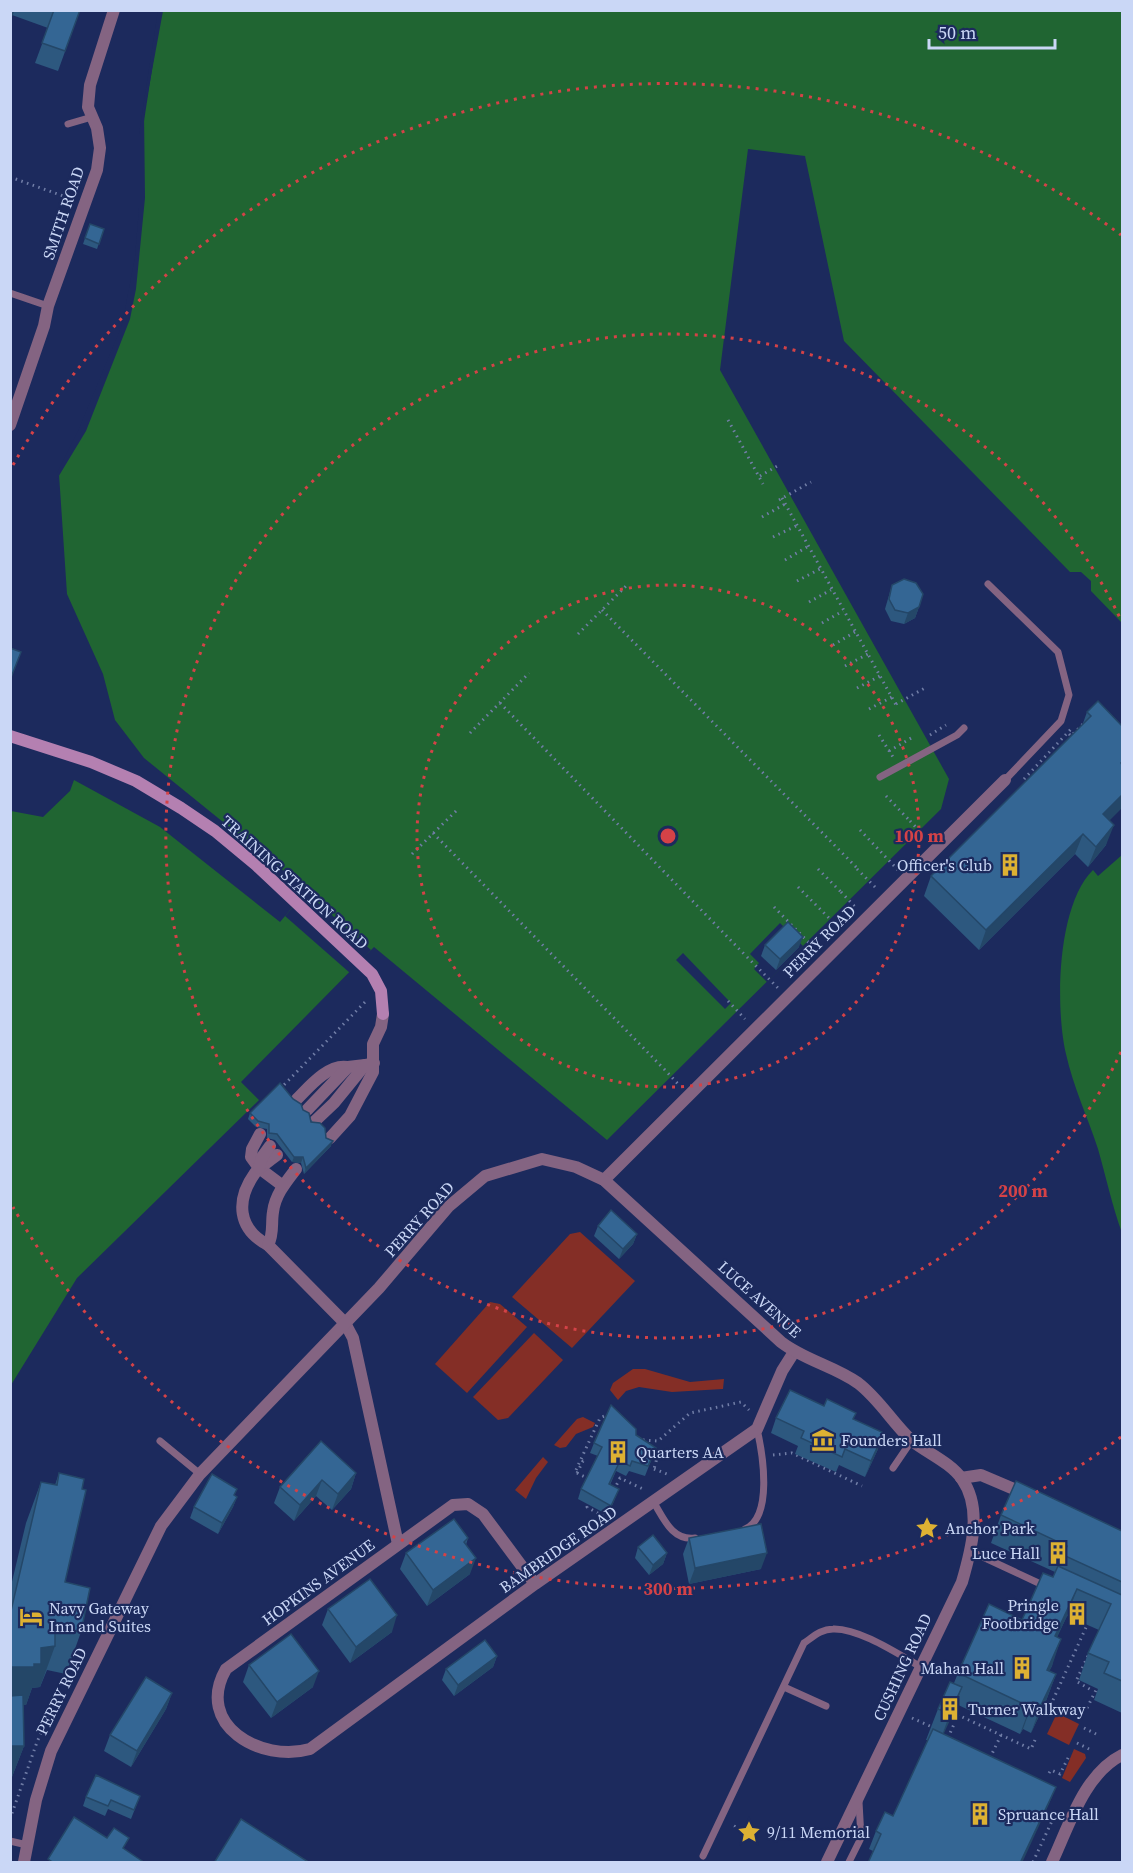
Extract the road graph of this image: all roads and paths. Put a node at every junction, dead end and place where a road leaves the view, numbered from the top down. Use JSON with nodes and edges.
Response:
{"nodes":[{"id":1,"x":114,"y":10,"type":"edge"},
{"id":2,"x":92,"y":117,"type":"junction"},
{"id":3,"x":68,"y":124,"type":"dead end"},
{"id":4,"x":10,"y":177,"type":"edge"},
{"id":5,"x":66,"y":197,"type":"dead end"},
{"id":6,"x":10,"y":293,"type":"edge"},
{"id":7,"x":48,"y":306,"type":"junction"},
{"id":8,"x":728,"y":420,"type":"dead end"},
{"id":9,"x":10,"y":425,"type":"edge"},
{"id":10,"x":779,"y":465,"type":"dead end"},
{"id":11,"x":759,"y":476,"type":"junction"},
{"id":12,"x":810,"y":482,"type":"dead end"},
{"id":13,"x":763,"y":484,"type":"dead end"},
{"id":14,"x":785,"y":504,"type":"junction"},
{"id":15,"x":762,"y":517,"type":"dead end"},
{"id":16,"x":796,"y":526,"type":"junction"},
{"id":17,"x":773,"y":537,"type":"dead end"},
{"id":18,"x":807,"y":547,"type":"junction"},
{"id":19,"x":785,"y":560,"type":"dead end"},
{"id":20,"x":820,"y":569,"type":"junction"},
{"id":21,"x":797,"y":581,"type":"dead end"},
{"id":22,"x":988,"y":584,"type":"dead end"},
{"id":23,"x":627,"y":585,"type":"dead end"},
{"id":24,"x":831,"y":590,"type":"junction"},
{"id":25,"x":809,"y":602,"type":"dead end"},
{"id":26,"x":602,"y":610,"type":"junction"},
{"id":27,"x":843,"y":611,"type":"junction"},
{"id":28,"x":822,"y":623,"type":"dead end"},
{"id":29,"x":855,"y":632,"type":"junction"},
{"id":30,"x":578,"y":634,"type":"dead end"},
{"id":31,"x":833,"y":645,"type":"dead end"},
{"id":32,"x":867,"y":654,"type":"junction"},
{"id":33,"x":845,"y":666,"type":"dead end"},
{"id":34,"x":529,"y":673,"type":"dead end"},
{"id":35,"x":880,"y":676,"type":"junction"},
{"id":36,"x":885,"y":684,"type":"junction"},
{"id":37,"x":857,"y":688,"type":"dead end"},
{"id":38,"x":925,"y":688,"type":"dead end"},
{"id":39,"x":892,"y":697,"type":"junction"},
{"id":40,"x":500,"y":703,"type":"junction"},
{"id":41,"x":896,"y":705,"type":"dead end"},
{"id":42,"x":869,"y":709,"type":"dead end"},
{"id":43,"x":1085,"y":722,"type":"edge"},
{"id":44,"x":946,"y":725,"type":"dead end"},
{"id":45,"x":964,"y":728,"type":"dead end"},
{"id":46,"x":470,"y":733,"type":"dead end"},
{"id":47,"x":1069,"y":734,"type":"edge"},
{"id":48,"x":879,"y":735,"type":"dead end"},
{"id":49,"x":10,"y":736,"type":"edge"},
{"id":50,"x":913,"y":737,"type":"dead end"},
{"id":51,"x":926,"y":737,"type":"dead end"},
{"id":52,"x":889,"y":751,"type":"junction"},
{"id":53,"x":900,"y":753,"type":"dead end"},
{"id":54,"x":880,"y":777,"type":"dead end"},
{"id":55,"x":1005,"y":780,"type":"joint"},
{"id":56,"x":886,"y":796,"type":"dead end"},
{"id":57,"x":457,"y":810,"type":"dead end"},
{"id":58,"x":907,"y":818,"type":"junction"},
{"id":59,"x":911,"y":822,"type":"dead end"},
{"id":60,"x":860,"y":830,"type":"dead end"},
{"id":61,"x":434,"y":833,"type":"junction"},
{"id":62,"x":930,"y":843,"type":"dead end"},
{"id":63,"x":412,"y":854,"type":"dead end"},
{"id":64,"x":854,"y":865,"type":"junction"},
{"id":65,"x":818,"y":869,"type":"dead end"},
{"id":66,"x":859,"y":870,"type":"dead end"},
{"id":67,"x":900,"y":872,"type":"dead end"},
{"id":68,"x":798,"y":887,"type":"dead end"},
{"id":69,"x":880,"y":892,"type":"dead end"},
{"id":70,"x":774,"y":907,"type":"dead end"},
{"id":71,"x":860,"y":912,"type":"dead end"},
{"id":72,"x":841,"y":930,"type":"dead end"},
{"id":73,"x":741,"y":951,"type":"junction"},
{"id":74,"x":818,"y":953,"type":"dead end"},
{"id":75,"x":746,"y":956,"type":"dead end"},
{"id":76,"x":780,"y":991,"type":"dead end"},
{"id":77,"x":369,"y":998,"type":"dead end"},
{"id":78,"x":728,"y":1001,"type":"dead end"},
{"id":79,"x":748,"y":1023,"type":"dead end"},
{"id":80,"x":656,"y":1061,"type":"junction"},
{"id":81,"x":369,"y":1064,"type":"junction"},
{"id":82,"x":348,"y":1067,"type":"junction"},
{"id":83,"x":664,"y":1069,"type":"dead end"},
{"id":84,"x":682,"y":1088,"type":"dead end"},
{"id":85,"x":279,"y":1090,"type":"edge"},
{"id":86,"x":297,"y":1099,"type":"edge"},
{"id":87,"x":307,"y":1110,"type":"edge"},
{"id":88,"x":340,"y":1127,"type":"junction"},
{"id":89,"x":260,"y":1134,"type":"dead end"},
{"id":90,"x":330,"y":1138,"type":"edge"},
{"id":91,"x":274,"y":1150,"type":"dead end"},
{"id":92,"x":259,"y":1168,"type":"junction"},
{"id":93,"x":296,"y":1169,"type":"dead end"},
{"id":94,"x":604,"y":1180,"type":"junction"},
{"id":95,"x":283,"y":1186,"type":"junction"},
{"id":96,"x":268,"y":1245,"type":"junction"},
{"id":97,"x":345,"y":1323,"type":"junction"},
{"id":98,"x":794,"y":1352,"type":"junction"},
{"id":99,"x":617,"y":1414,"type":"edge"},
{"id":100,"x":748,"y":1417,"type":"dead end"},
{"id":101,"x":757,"y":1430,"type":"junction"},
{"id":102,"x":639,"y":1438,"type":"edge"},
{"id":103,"x":912,"y":1440,"type":"junction"},
{"id":104,"x":160,"y":1441,"type":"dead end"},
{"id":105,"x":649,"y":1442,"type":"junction"},
{"id":106,"x":766,"y":1455,"type":"dead end"},
{"id":107,"x":586,"y":1462,"type":"dead end"},
{"id":108,"x":893,"y":1468,"type":"dead end"},
{"id":109,"x":578,"y":1473,"type":"junction"},
{"id":110,"x":200,"y":1474,"type":"junction"},
{"id":111,"x":962,"y":1478,"type":"junction"},
{"id":112,"x":667,"y":1481,"type":"dead end"},
{"id":113,"x":598,"y":1483,"type":"edge"},
{"id":114,"x":862,"y":1486,"type":"dead end"},
{"id":115,"x":606,"y":1487,"type":"edge"},
{"id":116,"x":593,"y":1493,"type":"edge"},
{"id":117,"x":648,"y":1500,"type":"junction"},
{"id":118,"x":1040,"y":1501,"type":"edge"},
{"id":119,"x":609,"y":1522,"type":"dead end"},
{"id":120,"x":739,"y":1532,"type":"edge"},
{"id":121,"x":707,"y":1536,"type":"edge"},
{"id":122,"x":398,"y":1544,"type":"junction"},
{"id":123,"x":970,"y":1551,"type":"junction"},
{"id":124,"x":535,"y":1584,"type":"junction"},
{"id":125,"x":1053,"y":1590,"type":"edge"},
{"id":126,"x":1091,"y":1616,"type":"edge"},
{"id":127,"x":1090,"y":1650,"type":"edge"},
{"id":128,"x":921,"y":1667,"type":"junction"},
{"id":129,"x":784,"y":1687,"type":"junction"},
{"id":130,"x":1053,"y":1700,"type":"edge"},
{"id":131,"x":826,"y":1707,"type":"dead end"},
{"id":132,"x":1087,"y":1708,"type":"dead end"},
{"id":133,"x":908,"y":1716,"type":"dead end"},
{"id":134,"x":932,"y":1727,"type":"edge"},
{"id":135,"x":1084,"y":1728,"type":"dead end"},
{"id":136,"x":1096,"y":1734,"type":"dead end"},
{"id":137,"x":1001,"y":1735,"type":"junction"},
{"id":138,"x":1035,"y":1740,"type":"dead end"},
{"id":139,"x":1077,"y":1743,"type":"dead end"},
{"id":140,"x":944,"y":1746,"type":"edge"},
{"id":141,"x":310,"y":1749,"type":"joint"},
{"id":142,"x":1089,"y":1749,"type":"dead end"},
{"id":143,"x":1122,"y":1755,"type":"edge"},
{"id":144,"x":1069,"y":1756,"type":"dead end"},
{"id":145,"x":987,"y":1766,"type":"edge"},
{"id":146,"x":1049,"y":1773,"type":"dead end"},
{"id":147,"x":858,"y":1796,"type":"junction"},
{"id":148,"x":1058,"y":1808,"type":"dead end"},
{"id":149,"x":734,"y":1826,"type":"dead end"},
{"id":150,"x":742,"y":1830,"type":"dead end"},
{"id":151,"x":10,"y":1841,"type":"edge"},
{"id":152,"x":27,"y":1845,"type":"junction"},
{"id":153,"x":703,"y":1856,"type":"dead end"},
{"id":154,"x":24,"y":1863,"type":"edge"},
{"id":155,"x":827,"y":1863,"type":"edge"},
{"id":156,"x":849,"y":1863,"type":"edge"},
{"id":157,"x":1033,"y":1863,"type":"edge"},
{"id":158,"x":1052,"y":1863,"type":"edge"}],
"edges":[{"from":1,"to":2,"type":"street","name":"SMITH ROAD"},
{"from":2,"to":3,"type":"lane"},
{"from":2,"to":7,"type":"street","name":"SMITH ROAD"},
{"from":4,"to":5,"type":"path"},
{"from":6,"to":7,"type":"lane"},
{"from":7,"to":9,"type":"street","name":"SMITH ROAD"},
{"from":8,"to":11,"type":"path"},
{"from":10,"to":11,"type":"path"},
{"from":11,"to":13,"type":"path"},
{"from":12,"to":14,"type":"path"},
{"from":14,"to":15,"type":"path"},
{"from":14,"to":16,"type":"path"},
{"from":16,"to":17,"type":"path"},
{"from":16,"to":18,"type":"path"},
{"from":18,"to":19,"type":"path"},
{"from":18,"to":20,"type":"path"},
{"from":20,"to":21,"type":"path"},
{"from":20,"to":24,"type":"path"},
{"from":22,"to":55,"type":"lane"},
{"from":23,"to":26,"type":"path"},
{"from":24,"to":25,"type":"path"},
{"from":24,"to":27,"type":"path"},
{"from":26,"to":30,"type":"path"},
{"from":26,"to":64,"type":"path"},
{"from":27,"to":28,"type":"path"},
{"from":27,"to":29,"type":"path"},
{"from":29,"to":31,"type":"path"},
{"from":29,"to":32,"type":"path"},
{"from":32,"to":33,"type":"path"},
{"from":32,"to":35,"type":"path"},
{"from":34,"to":40,"type":"path"},
{"from":35,"to":36,"type":"path"},
{"from":35,"to":37,"type":"path"},
{"from":36,"to":38,"type":"path"},
{"from":36,"to":39,"type":"path"},
{"from":39,"to":41,"type":"path"},
{"from":39,"to":42,"type":"path"},
{"from":40,"to":46,"type":"path"},
{"from":40,"to":73,"type":"path"},
{"from":43,"to":47,"type":"path"},
{"from":44,"to":51,"type":"path"},
{"from":45,"to":54,"type":"lane"},
{"from":48,"to":52,"type":"path"},
{"from":49,"to":81,"type":"street","name":"TRAINING STATION ROAD"},
{"from":50,"to":52,"type":"path"},
{"from":52,"to":53,"type":"path"},
{"from":55,"to":94,"type":"street","name":"PERRY ROAD"},
{"from":56,"to":58,"type":"path"},
{"from":57,"to":61,"type":"path"},
{"from":58,"to":59,"type":"path"},
{"from":58,"to":62,"type":"path"},
{"from":60,"to":67,"type":"path"},
{"from":61,"to":63,"type":"path"},
{"from":61,"to":80,"type":"path"},
{"from":64,"to":66,"type":"path"},
{"from":64,"to":69,"type":"path"},
{"from":65,"to":71,"type":"path"},
{"from":68,"to":72,"type":"path"},
{"from":70,"to":74,"type":"path"},
{"from":73,"to":75,"type":"path"},
{"from":73,"to":76,"type":"path"},
{"from":77,"to":85,"type":"path"},
{"from":78,"to":79,"type":"path"},
{"from":80,"to":83,"type":"path"},
{"from":80,"to":84,"type":"path"},
{"from":81,"to":82,"type":"street"},
{"from":81,"to":88,"type":"street","name":"TRAINING STATION ROAD"},
{"from":81,"to":88,"type":"street"},
{"from":82,"to":86,"type":"street"},
{"from":82,"to":87,"type":"street"},
{"from":88,"to":90,"type":"street","name":"TRAINING STATION ROAD"},
{"from":89,"to":92,"type":"street"},
{"from":91,"to":92,"type":"street"},
{"from":92,"to":95,"type":"street"},
{"from":92,"to":96,"type":"street"},
{"from":93,"to":95,"type":"street"},
{"from":94,"to":97,"type":"street","name":"PERRY ROAD"},
{"from":94,"to":98,"type":"street","name":"LUCE AVENUE"},
{"from":95,"to":96,"type":"street"},
{"from":96,"to":97,"type":"street"},
{"from":97,"to":110,"type":"street","name":"PERRY ROAD"},
{"from":97,"to":122,"type":"street","name":"HOPKINS AVENUE"},
{"from":98,"to":101,"type":"street"},
{"from":98,"to":103,"type":"street","name":"LUCE AVENUE"},
{"from":99,"to":109,"type":"path"},
{"from":100,"to":105,"type":"path"},
{"from":101,"to":117,"type":"street","name":"BAMBRIDGE ROAD"},
{"from":101,"to":120,"type":"lane"},
{"from":102,"to":105,"type":"path"},
{"from":103,"to":108,"type":"lane"},
{"from":103,"to":111,"type":"street","name":"LUCE AVENUE"},
{"from":104,"to":110,"type":"lane"},
{"from":105,"to":112,"type":"path"},
{"from":106,"to":114,"type":"path"},
{"from":107,"to":109,"type":"path"},
{"from":109,"to":113,"type":"path"},
{"from":110,"to":152,"type":"street","name":"PERRY ROAD"},
{"from":111,"to":118,"type":"street"},
{"from":111,"to":123,"type":"street","name":"CUSHING ROAD"},
{"from":115,"to":117,"type":"path"},
{"from":116,"to":119,"type":"path"},
{"from":117,"to":121,"type":"lane"},
{"from":117,"to":124,"type":"street","name":"BAMBRIDGE ROAD"},
{"from":122,"to":124,"type":"street"},
{"from":122,"to":141,"type":"street","name":"HOPKINS AVENUE"},
{"from":123,"to":125,"type":"lane"},
{"from":123,"to":128,"type":"street","name":"CUSHING ROAD"},
{"from":124,"to":141,"type":"street","name":"BAMBRIDGE ROAD"},
{"from":126,"to":130,"type":"path"},
{"from":127,"to":132,"type":"path"},
{"from":128,"to":129,"type":"lane"},
{"from":128,"to":147,"type":"street","name":"CUSHING ROAD"},
{"from":129,"to":131,"type":"lane"},
{"from":129,"to":153,"type":"lane"},
{"from":133,"to":134,"type":"path"},
{"from":135,"to":136,"type":"path"},
{"from":137,"to":138,"type":"path"},
{"from":137,"to":140,"type":"path"},
{"from":137,"to":145,"type":"path"},
{"from":139,"to":142,"type":"path"},
{"from":143,"to":158,"type":"street"},
{"from":144,"to":146,"type":"path"},
{"from":147,"to":155,"type":"street","name":"CUSHING ROAD"},
{"from":147,"to":156,"type":"lane"},
{"from":148,"to":157,"type":"path"},
{"from":149,"to":150,"type":"path"},
{"from":151,"to":152,"type":"lane"},
{"from":152,"to":154,"type":"street","name":"PERRY ROAD"}]}
